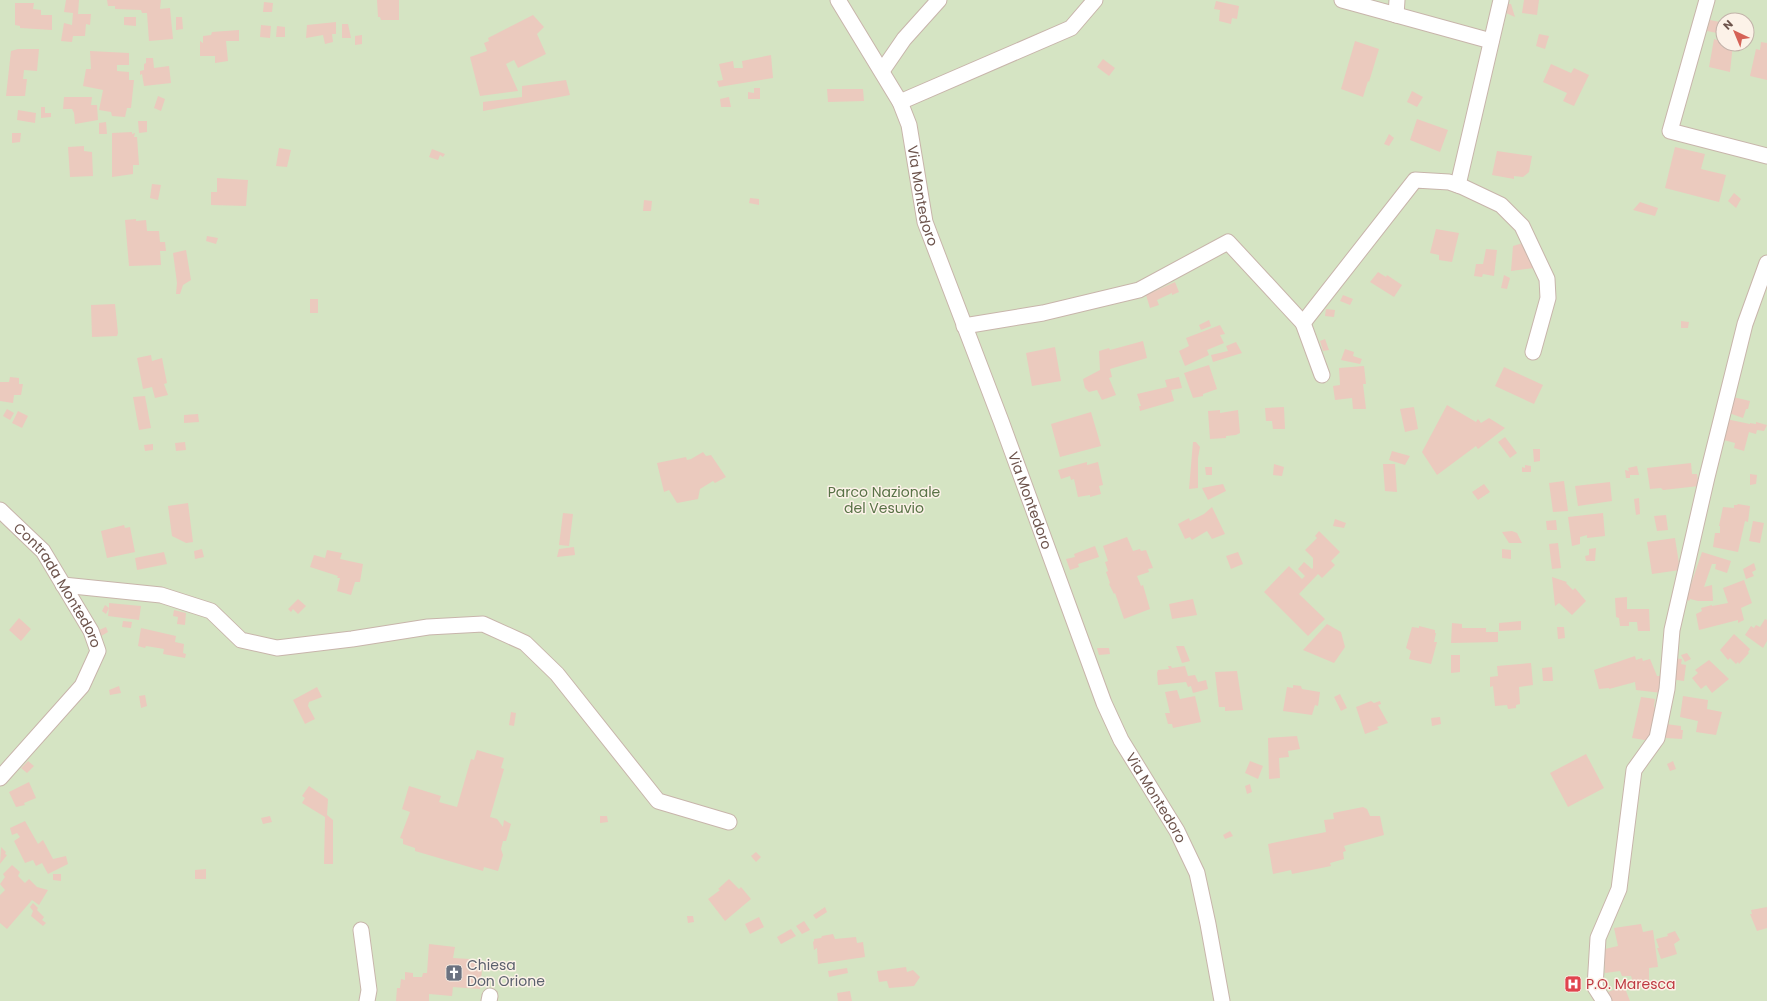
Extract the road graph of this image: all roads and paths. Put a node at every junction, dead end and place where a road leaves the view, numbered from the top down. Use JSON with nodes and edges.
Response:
{"nodes":[{"id":1,"x":838,"y":0,"type":"edge"},
{"id":2,"x":939,"y":0,"type":"edge"},
{"id":3,"x":1095,"y":0,"type":"edge"},
{"id":4,"x":1342,"y":0,"type":"edge"},
{"id":5,"x":1501,"y":0,"type":"edge"},
{"id":6,"x":1707,"y":0,"type":"edge"},
{"id":7,"x":1396,"y":7,"type":"edge"},
{"id":8,"x":1491,"y":41,"type":"junction"},
{"id":9,"x":882,"y":71,"type":"junction"},
{"id":10,"x":900,"y":102,"type":"junction"},
{"id":11,"x":1767,"y":156,"type":"edge"},
{"id":12,"x":1458,"y":185,"type":"junction"},
{"id":13,"x":1767,"y":264,"type":"edge"},
{"id":14,"x":1303,"y":323,"type":"junction"},
{"id":15,"x":964,"y":326,"type":"junction"},
{"id":16,"x":1533,"y":352,"type":"dead end"},
{"id":17,"x":1322,"y":375,"type":"dead end"},
{"id":18,"x":0,"y":510,"type":"edge"},
{"id":19,"x":64,"y":585,"type":"junction"},
{"id":20,"x":0,"y":778,"type":"edge"},
{"id":21,"x":729,"y":822,"type":"dead end"},
{"id":22,"x":360,"y":930,"type":"dead end"},
{"id":23,"x":367,"y":1001,"type":"edge"},
{"id":24,"x":1222,"y":1001,"type":"edge"},
{"id":25,"x":1604,"y":1001,"type":"edge"}],
"edges":[{"from":1,"to":9,"type":"street","name":"Via Montedoro"},
{"from":2,"to":9,"type":"street"},
{"from":3,"to":10,"type":"street"},
{"from":4,"to":7,"type":"street"},
{"from":5,"to":8,"type":"street"},
{"from":6,"to":11,"type":"street"},
{"from":7,"to":8,"type":"street"},
{"from":8,"to":12,"type":"street"},
{"from":9,"to":10,"type":"street","name":"Via Montedoro"},
{"from":10,"to":15,"type":"street","name":"Via Montedoro"},
{"from":12,"to":14,"type":"street"},
{"from":12,"to":16,"type":"street"},
{"from":13,"to":25,"type":"street"},
{"from":14,"to":15,"type":"street"},
{"from":14,"to":17,"type":"street"},
{"from":15,"to":24,"type":"street","name":"Via Montedoro"},
{"from":18,"to":19,"type":"street","name":"Contrada Montedoro"},
{"from":19,"to":20,"type":"street","name":"Contrada Montedoro"},
{"from":19,"to":21,"type":"street"},
{"from":22,"to":23,"type":"street"}]}
